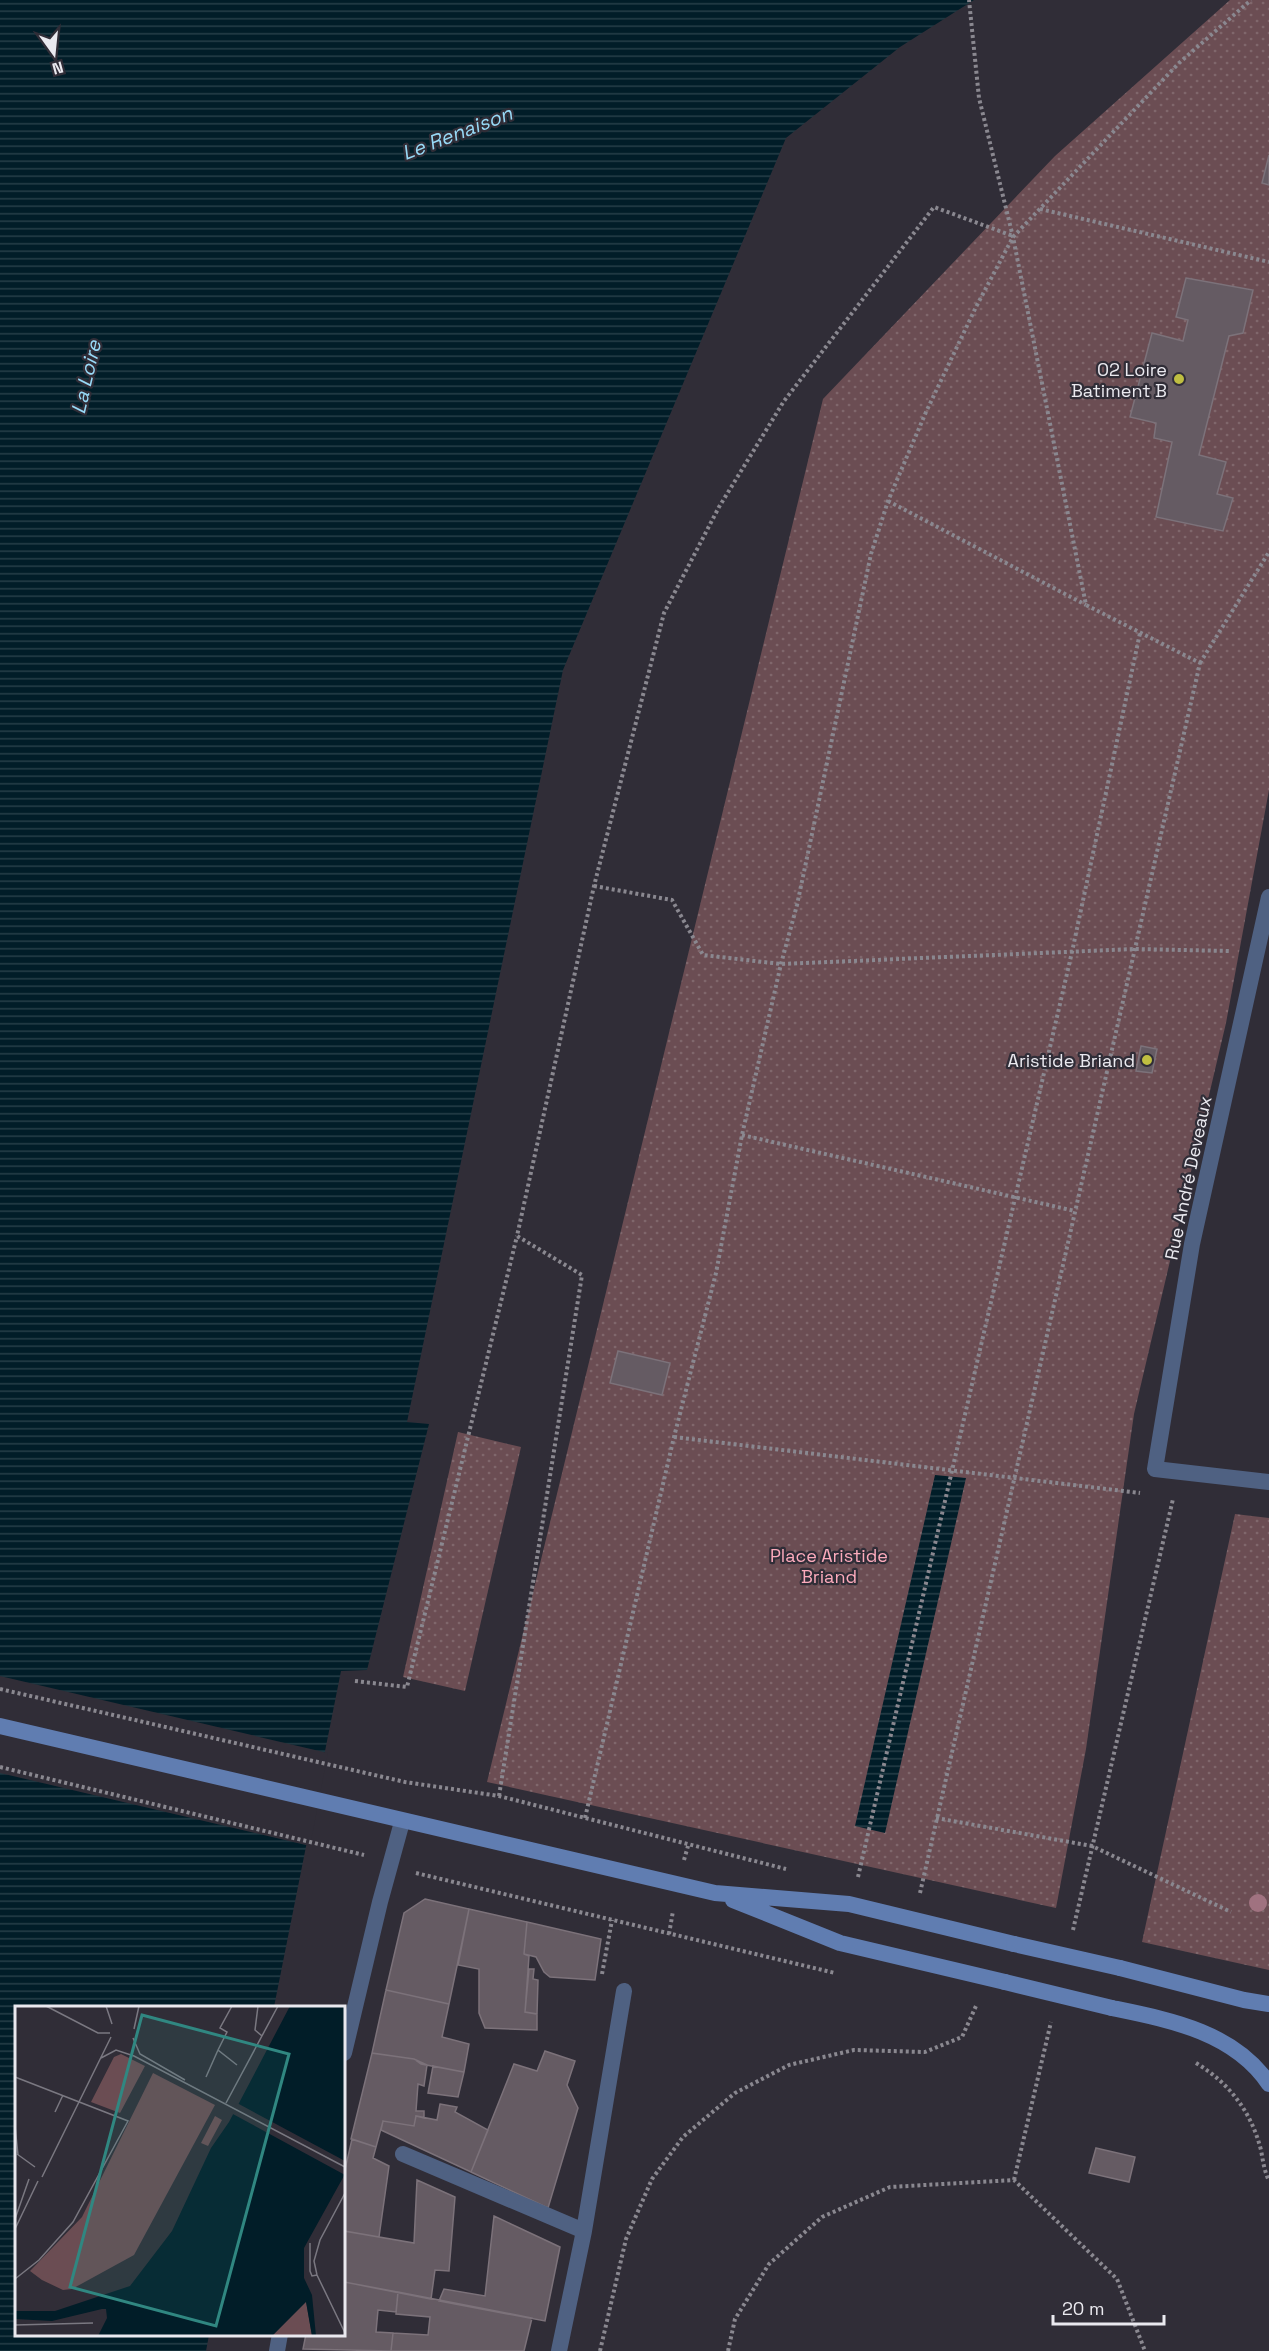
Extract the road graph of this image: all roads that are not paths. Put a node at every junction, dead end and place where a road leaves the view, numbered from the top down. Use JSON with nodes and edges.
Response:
{"nodes":[{"id":1,"x":1269,"y":897,"type":"edge"},
{"id":2,"x":1269,"y":1482,"type":"edge"},
{"id":3,"x":0,"y":1726,"type":"edge"},
{"id":4,"x":402,"y":1822,"type":"junction"},
{"id":5,"x":716,"y":1893,"type":"junction"},
{"id":6,"x":624,"y":1991,"type":"dead end"},
{"id":7,"x":1244,"y":2000,"type":"junction"},
{"id":8,"x":1269,"y":2004,"type":"edge"},
{"id":9,"x":1269,"y":2016,"type":"edge"},
{"id":10,"x":345,"y":2049,"type":"edge"},
{"id":11,"x":1269,"y":2084,"type":"edge"},
{"id":12,"x":403,"y":2154,"type":"dead end"},
{"id":13,"x":584,"y":2231,"type":"junction"},
{"id":14,"x":280,"y":2336,"type":"edge"},
{"id":15,"x":277,"y":2351,"type":"edge"},
{"id":16,"x":559,"y":2351,"type":"edge"}],
"edges":[{"from":1,"to":2,"type":"street","name":"Rue André Deveaux"},
{"from":3,"to":4,"type":"main road"},
{"from":4,"to":5,"type":"main road"},
{"from":4,"to":10,"type":"street"},
{"from":5,"to":7,"type":"main road","bridge":true},
{"from":5,"to":11,"type":"main road","bridge":true},
{"from":6,"to":13,"type":"street"},
{"from":7,"to":8,"type":"main road"},
{"from":7,"to":9,"type":"main road"},
{"from":12,"to":13,"type":"street"},
{"from":13,"to":16,"type":"street"},
{"from":14,"to":15,"type":"street"}]}
